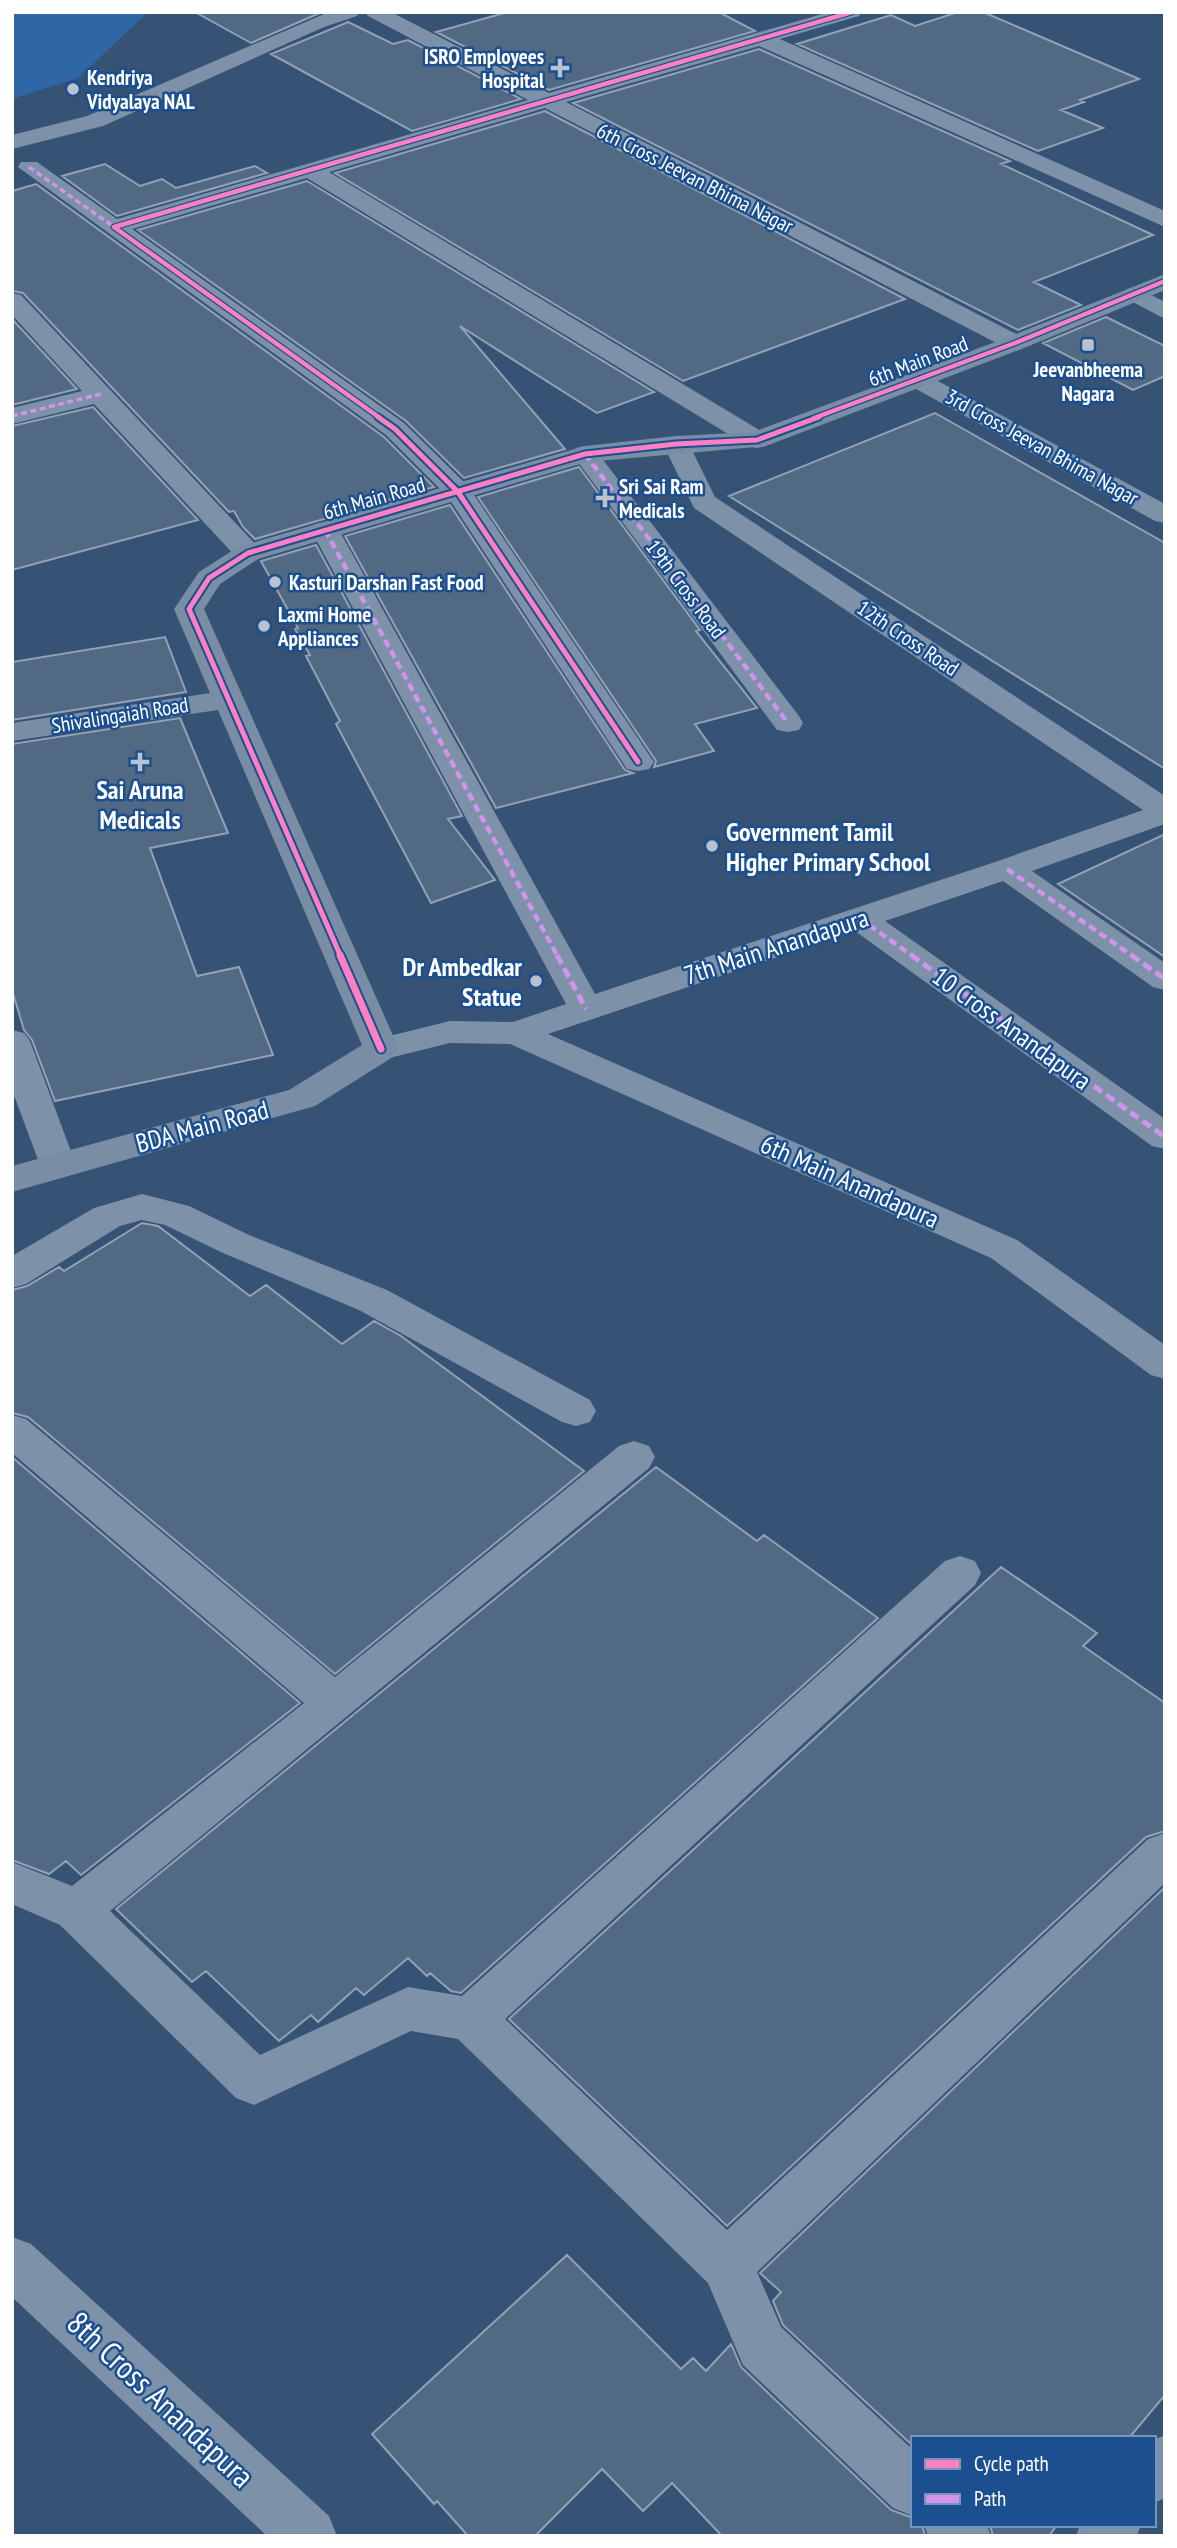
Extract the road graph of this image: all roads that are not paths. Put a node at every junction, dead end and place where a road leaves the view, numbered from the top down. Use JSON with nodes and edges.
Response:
{"nodes":[{"id":1,"x":349,"y":12,"type":"edge"},
{"id":2,"x":375,"y":12,"type":"edge"},
{"id":3,"x":852,"y":12,"type":"edge"},
{"id":4,"x":762,"y":39,"type":"junction"},
{"id":5,"x":545,"y":102,"type":"junction"},
{"id":6,"x":12,"y":142,"type":"edge"},
{"id":7,"x":29,"y":167,"type":"dead end"},
{"id":8,"x":310,"y":170,"type":"junction"},
{"id":9,"x":1165,"y":220,"type":"edge"},
{"id":10,"x":114,"y":228,"type":"junction"},
{"id":11,"x":1165,"y":281,"type":"edge"},
{"id":12,"x":1135,"y":294,"type":"junction"},
{"id":13,"x":12,"y":300,"type":"edge"},
{"id":14,"x":1165,"y":312,"type":"edge"},
{"id":15,"x":1015,"y":343,"type":"junction"},
{"id":16,"x":918,"y":380,"type":"junction"},
{"id":17,"x":101,"y":394,"type":"junction"},
{"id":18,"x":12,"y":416,"type":"edge"},
{"id":19,"x":757,"y":440,"type":"junction"},
{"id":20,"x":676,"y":444,"type":"junction"},
{"id":21,"x":585,"y":454,"type":"junction"},
{"id":22,"x":457,"y":492,"type":"junction"},
{"id":23,"x":1165,"y":515,"type":"edge"},
{"id":24,"x":326,"y":530,"type":"junction"},
{"id":25,"x":248,"y":553,"type":"junction"},
{"id":26,"x":229,"y":699,"type":"junction"},
{"id":27,"x":788,"y":723,"type":"dead end"},
{"id":28,"x":12,"y":732,"type":"edge"},
{"id":29,"x":638,"y":762,"type":"dead end"},
{"id":30,"x":1165,"y":812,"type":"edge"},
{"id":31,"x":1007,"y":869,"type":"junction"},
{"id":32,"x":859,"y":918,"type":"junction"},
{"id":33,"x":1165,"y":979,"type":"edge"},
{"id":34,"x":586,"y":1009,"type":"junction"},
{"id":35,"x":515,"y":1033,"type":"junction"},
{"id":36,"x":12,"y":1041,"type":"edge"},
{"id":37,"x":381,"y":1049,"type":"junction"},
{"id":38,"x":1165,"y":1137,"type":"edge"},
{"id":39,"x":58,"y":1166,"type":"junction"},
{"id":40,"x":12,"y":1180,"type":"edge"},
{"id":41,"x":12,"y":1274,"type":"edge"},
{"id":42,"x":1165,"y":1365,"type":"edge"},
{"id":43,"x":576,"y":1411,"type":"dead end"},
{"id":44,"x":12,"y":1430,"type":"edge"},
{"id":45,"x":634,"y":1457,"type":"dead end"},
{"id":46,"x":960,"y":1573,"type":"dead end"},
{"id":47,"x":335,"y":1703,"type":"junction"},
{"id":48,"x":1165,"y":1853,"type":"edge"},
{"id":49,"x":12,"y":1882,"type":"edge"},
{"id":50,"x":77,"y":1910,"type":"junction"},
{"id":51,"x":471,"y":2019,"type":"junction"},
{"id":52,"x":12,"y":2262,"type":"edge"},
{"id":53,"x":727,"y":2265,"type":"junction"},
{"id":54,"x":911,"y":2486,"type":"edge"},
{"id":55,"x":309,"y":2536,"type":"edge"}],
"edges":[{"from":1,"to":6,"type":"street"},
{"from":2,"to":5,"type":"street","name":"6th Cross Jeevan Bhima Nagar"},
{"from":3,"to":4,"type":"street"},
{"from":4,"to":5,"type":"street"},
{"from":4,"to":9,"type":"street"},
{"from":5,"to":8,"type":"street"},
{"from":5,"to":15,"type":"street","name":"6th Cross Jeevan Bhima Nagar"},
{"from":7,"to":10,"type":"street"},
{"from":8,"to":10,"type":"street"},
{"from":8,"to":19,"type":"street"},
{"from":10,"to":22,"type":"street"},
{"from":11,"to":12,"type":"street","name":"6th Main Road"},
{"from":12,"to":14,"type":"lane"},
{"from":12,"to":15,"type":"street","name":"6th Main Road"},
{"from":13,"to":17,"type":"street"},
{"from":15,"to":16,"type":"street","name":"6th Main Road"},
{"from":16,"to":19,"type":"street","name":"6th Main Road"},
{"from":16,"to":23,"type":"street","name":"3rd Cross Jeevan Bhima Nagar"},
{"from":17,"to":18,"type":"street"},
{"from":17,"to":25,"type":"street"},
{"from":19,"to":20,"type":"street","name":"6th Main Road"},
{"from":20,"to":21,"type":"street","name":"6th Main Road"},
{"from":20,"to":30,"type":"street","name":"12th Cross Road"},
{"from":21,"to":22,"type":"street","name":"6th Main Road"},
{"from":21,"to":27,"type":"street","name":"19th Cross Road"},
{"from":22,"to":24,"type":"street","name":"6th Main Road"},
{"from":22,"to":29,"type":"street"},
{"from":24,"to":25,"type":"street","name":"6th Main Road"},
{"from":24,"to":34,"type":"street"},
{"from":25,"to":26,"type":"street","name":"6th Main Road"},
{"from":26,"to":28,"type":"street","name":"Shivalingaiah Road"},
{"from":26,"to":37,"type":"street","name":"6th Main Road"},
{"from":30,"to":31,"type":"street","name":"7th Main Anandapura"},
{"from":31,"to":32,"type":"street","name":"7th Main Anandapura"},
{"from":31,"to":33,"type":"street"},
{"from":32,"to":34,"type":"street","name":"7th Main Anandapura"},
{"from":32,"to":38,"type":"street","name":"10 Cross Anandapura"},
{"from":34,"to":35,"type":"street","name":"7th Main Anandapura"},
{"from":35,"to":37,"type":"street","name":"7th Main Anandapura"},
{"from":35,"to":42,"type":"street","name":"6th Main Anandapura"},
{"from":36,"to":39,"type":"street"},
{"from":37,"to":39,"type":"street","name":"BDA Main Road"},
{"from":39,"to":40,"type":"street","name":"BDA Main Road"},
{"from":41,"to":43,"type":"street"},
{"from":44,"to":47,"type":"street"},
{"from":45,"to":47,"type":"street"},
{"from":46,"to":51,"type":"street"},
{"from":47,"to":50,"type":"street"},
{"from":48,"to":53,"type":"street"},
{"from":49,"to":50,"type":"street"},
{"from":50,"to":51,"type":"street"},
{"from":51,"to":53,"type":"street"},
{"from":52,"to":55,"type":"street","name":"8th Cross Anandapura"},
{"from":53,"to":54,"type":"street"}]}
